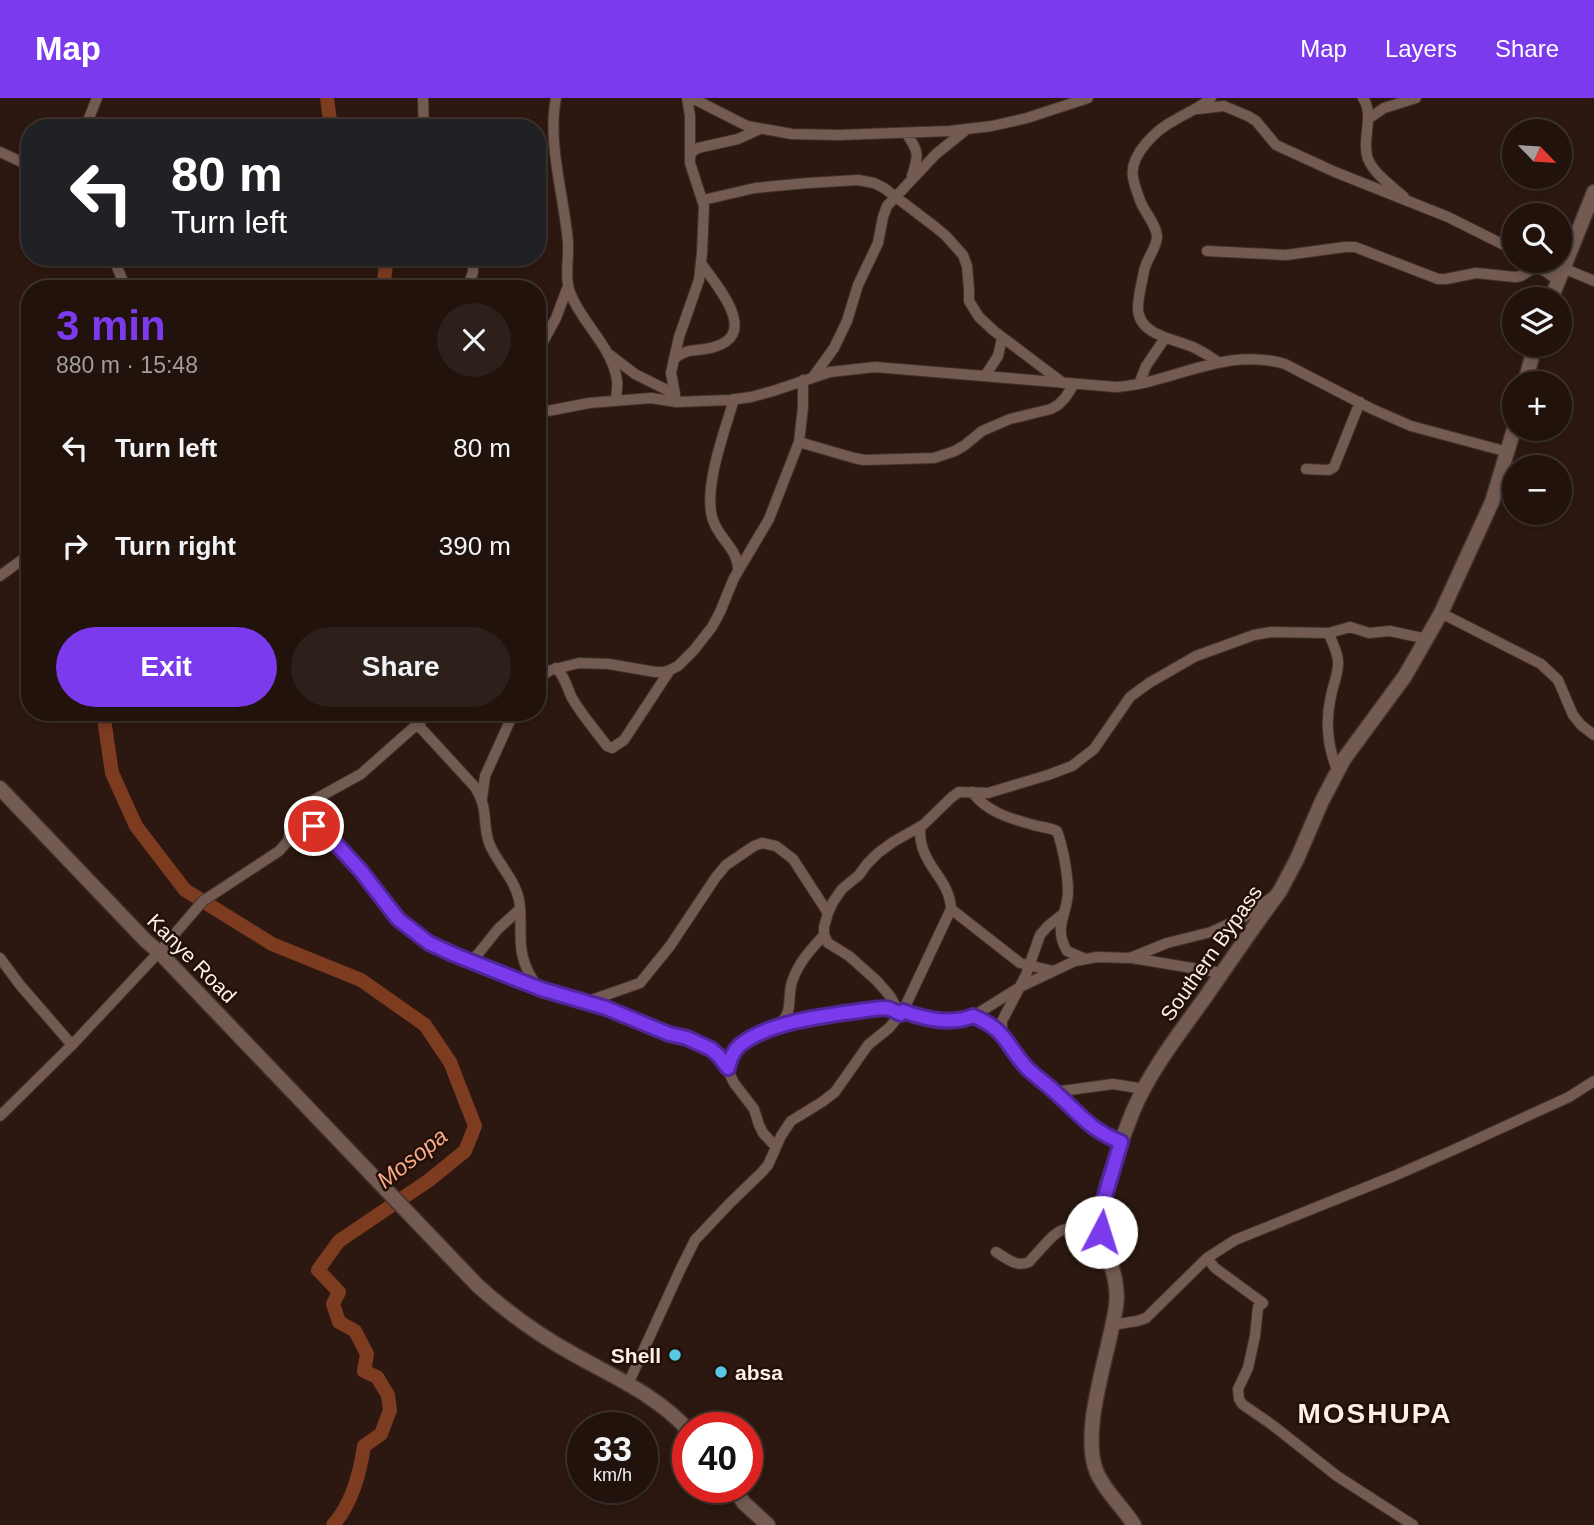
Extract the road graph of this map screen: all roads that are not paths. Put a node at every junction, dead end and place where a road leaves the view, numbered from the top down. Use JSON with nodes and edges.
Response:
{"nodes":[{"id":1,"x":97,"y":98,"type":"edge"},
{"id":2,"x":423,"y":98,"type":"edge"},
{"id":3,"x":556,"y":98,"type":"edge"},
{"id":4,"x":690,"y":98,"type":"edge"},
{"id":5,"x":1088,"y":98,"type":"edge"},
{"id":6,"x":1211,"y":98,"type":"edge"},
{"id":7,"x":1363,"y":98,"type":"edge"},
{"id":8,"x":1416,"y":98,"type":"edge"},
{"id":9,"x":1198,"y":109,"type":"junction"},
{"id":10,"x":1368,"y":118,"type":"junction"},
{"id":11,"x":89,"y":119,"type":"edge"},
{"id":12,"x":424,"y":119,"type":"edge"},
{"id":13,"x":761,"y":129,"type":"junction"},
{"id":14,"x":967,"y":129,"type":"junction"},
{"id":15,"x":906,"y":132,"type":"junction"},
{"id":16,"x":0,"y":152,"type":"edge"},
{"id":17,"x":690,"y":156,"type":"junction"},
{"id":18,"x":21,"y":162,"type":"edge"},
{"id":19,"x":911,"y":180,"type":"junction"},
{"id":20,"x":1594,"y":192,"type":"edge"},
{"id":21,"x":894,"y":196,"type":"junction"},
{"id":22,"x":703,"y":200,"type":"junction"},
{"id":23,"x":1409,"y":202,"type":"junction"},
{"id":24,"x":1502,"y":244,"type":"edge"},
{"id":25,"x":1207,"y":251,"type":"dead end"},
{"id":26,"x":701,"y":263,"type":"junction"},
{"id":27,"x":1524,"y":273,"type":"edge"},
{"id":28,"x":1560,"y":274,"type":"junction"},
{"id":29,"x":1594,"y":281,"type":"edge"},
{"id":30,"x":568,"y":286,"type":"junction"},
{"id":31,"x":1555,"y":287,"type":"edge"},
{"id":32,"x":546,"y":336,"type":"edge"},
{"id":33,"x":1002,"y":338,"type":"junction"},
{"id":34,"x":1165,"y":338,"type":"junction"},
{"id":35,"x":607,"y":352,"type":"junction"},
{"id":36,"x":674,"y":359,"type":"junction"},
{"id":37,"x":1218,"y":362,"type":"junction"},
{"id":38,"x":985,"y":376,"type":"junction"},
{"id":39,"x":808,"y":379,"type":"junction"},
{"id":40,"x":1069,"y":383,"type":"junction"},
{"id":41,"x":1139,"y":384,"type":"junction"},
{"id":42,"x":676,"y":398,"type":"junction"},
{"id":43,"x":734,"y":399,"type":"junction"},
{"id":44,"x":616,"y":401,"type":"junction"},
{"id":45,"x":1360,"y":402,"type":"junction"},
{"id":46,"x":546,"y":411,"type":"edge"},
{"id":47,"x":1511,"y":441,"type":"edge"},
{"id":48,"x":799,"y":442,"type":"junction"},
{"id":49,"x":1508,"y":452,"type":"junction"},
{"id":50,"x":1306,"y":469,"type":"dead end"},
{"id":51,"x":21,"y":561,"type":"edge"},
{"id":52,"x":737,"y":573,"type":"junction"},
{"id":53,"x":0,"y":576,"type":"edge"},
{"id":54,"x":1441,"y":613,"type":"junction"},
{"id":55,"x":1329,"y":633,"type":"junction"},
{"id":56,"x":1427,"y":639,"type":"junction"},
{"id":57,"x":555,"y":668,"type":"junction"},
{"id":58,"x":670,"y":670,"type":"junction"},
{"id":59,"x":546,"y":673,"type":"edge"},
{"id":60,"x":422,"y":721,"type":"edge"},
{"id":61,"x":510,"y":721,"type":"edge"},
{"id":62,"x":418,"y":725,"type":"junction"},
{"id":63,"x":1594,"y":735,"type":"edge"},
{"id":64,"x":1338,"y":771,"type":"junction"},
{"id":65,"x":0,"y":788,"type":"edge"},
{"id":66,"x":972,"y":792,"type":"junction"},
{"id":67,"x":482,"y":798,"type":"junction"},
{"id":68,"x":292,"y":822,"type":"junction"},
{"id":69,"x":920,"y":827,"type":"junction"},
{"id":70,"x":1280,"y":891,"type":"junction"},
{"id":71,"x":520,"y":909,"type":"junction"},
{"id":72,"x":950,"y":909,"type":"junction"},
{"id":73,"x":828,"y":913,"type":"junction"},
{"id":74,"x":1063,"y":914,"type":"junction"},
{"id":75,"x":824,"y":935,"type":"junction"},
{"id":76,"x":159,"y":952,"type":"junction"},
{"id":77,"x":0,"y":958,"type":"edge"},
{"id":78,"x":1083,"y":958,"type":"junction"},
{"id":79,"x":1128,"y":958,"type":"junction"},
{"id":80,"x":470,"y":961,"type":"junction"},
{"id":81,"x":1030,"y":966,"type":"junction"},
{"id":82,"x":1053,"y":971,"type":"junction"},
{"id":83,"x":1222,"y":973,"type":"junction"},
{"id":84,"x":1020,"y":987,"type":"junction"},
{"id":85,"x":539,"y":988,"type":"junction"},
{"id":86,"x":585,"y":1002,"type":"junction"},
{"id":87,"x":902,"y":1013,"type":"junction"},
{"id":88,"x":973,"y":1016,"type":"junction"},
{"id":89,"x":772,"y":1027,"type":"junction"},
{"id":90,"x":1002,"y":1034,"type":"junction"},
{"id":91,"x":72,"y":1045,"type":"junction"},
{"id":92,"x":728,"y":1068,"type":"junction"},
{"id":93,"x":1594,"y":1081,"type":"edge"},
{"id":94,"x":1144,"y":1089,"type":"junction"},
{"id":95,"x":1053,"y":1090,"type":"junction"},
{"id":96,"x":0,"y":1116,"type":"edge"},
{"id":97,"x":1121,"y":1142,"type":"junction"},
{"id":98,"x":776,"y":1147,"type":"junction"},
{"id":99,"x":996,"y":1252,"type":"dead end"},
{"id":100,"x":1108,"y":1255,"type":"junction"},
{"id":101,"x":1207,"y":1258,"type":"junction"},
{"id":102,"x":1112,"y":1325,"type":"junction"},
{"id":103,"x":628,"y":1384,"type":"junction"},
{"id":104,"x":672,"y":1416,"type":"edge"},
{"id":105,"x":744,"y":1503,"type":"edge"},
{"id":106,"x":763,"y":1523,"type":"edge"},
{"id":107,"x":1135,"y":1525,"type":"edge"},
{"id":108,"x":1413,"y":1525,"type":"edge"}],
"edges":[{"from":1,"to":11,"type":"street"},
{"from":2,"to":12,"type":"street"},
{"from":3,"to":30,"type":"street"},
{"from":4,"to":13,"type":"street"},
{"from":4,"to":17,"type":"street"},
{"from":5,"to":14,"type":"street"},
{"from":6,"to":9,"type":"street"},
{"from":7,"to":10,"type":"street"},
{"from":8,"to":10,"type":"street"},
{"from":9,"to":23,"type":"street"},
{"from":9,"to":34,"type":"street"},
{"from":10,"to":23,"type":"street"},
{"from":13,"to":15,"type":"street"},
{"from":13,"to":17,"type":"street"},
{"from":14,"to":15,"type":"street"},
{"from":14,"to":19,"type":"street"},
{"from":15,"to":19,"type":"street"},
{"from":16,"to":18,"type":"street"},
{"from":17,"to":22,"type":"street"},
{"from":19,"to":21,"type":"street"},
{"from":20,"to":28,"type":"street"},
{"from":21,"to":22,"type":"street"},
{"from":21,"to":33,"type":"street"},
{"from":21,"to":39,"type":"street"},
{"from":22,"to":26,"type":"street"},
{"from":23,"to":24,"type":"street"},
{"from":25,"to":27,"type":"street"},
{"from":26,"to":36,"type":"street"},
{"from":26,"to":36,"type":"street"},
{"from":28,"to":29,"type":"street"},
{"from":28,"to":31,"type":"street"},
{"from":30,"to":32,"type":"street"},
{"from":30,"to":35,"type":"street"},
{"from":33,"to":38,"type":"street"},
{"from":33,"to":40,"type":"street"},
{"from":34,"to":37,"type":"street"},
{"from":34,"to":41,"type":"street"},
{"from":35,"to":42,"type":"street"},
{"from":35,"to":44,"type":"street"},
{"from":36,"to":42,"type":"street"},
{"from":37,"to":41,"type":"street"},
{"from":37,"to":45,"type":"street"},
{"from":38,"to":39,"type":"street"},
{"from":38,"to":40,"type":"street"},
{"from":39,"to":43,"type":"street"},
{"from":39,"to":48,"type":"street"},
{"from":40,"to":41,"type":"street"},
{"from":40,"to":48,"type":"street"},
{"from":42,"to":43,"type":"street"},
{"from":42,"to":44,"type":"street"},
{"from":43,"to":52,"type":"street"},
{"from":44,"to":46,"type":"street"},
{"from":45,"to":49,"type":"street"},
{"from":45,"to":50,"type":"street"},
{"from":47,"to":49,"type":"street","name":"Southern Bypass"},
{"from":48,"to":52,"type":"street"},
{"from":49,"to":54,"type":"street","name":"Southern Bypass"},
{"from":51,"to":53,"type":"street"},
{"from":52,"to":58,"type":"street"},
{"from":54,"to":56,"type":"street","name":"Southern Bypass"},
{"from":54,"to":63,"type":"street"},
{"from":55,"to":56,"type":"street"},
{"from":55,"to":64,"type":"street"},
{"from":55,"to":66,"type":"street"},
{"from":56,"to":64,"type":"street","name":"Southern Bypass"},
{"from":57,"to":58,"type":"street"},
{"from":57,"to":58,"type":"street"},
{"from":57,"to":59,"type":"street"},
{"from":60,"to":62,"type":"street"},
{"from":61,"to":67,"type":"street"},
{"from":62,"to":67,"type":"street"},
{"from":62,"to":68,"type":"street"},
{"from":64,"to":70,"type":"street","name":"Southern Bypass"},
{"from":65,"to":76,"type":"street","name":"Kanye Road"},
{"from":66,"to":69,"type":"street"},
{"from":66,"to":74,"type":"street"},
{"from":67,"to":71,"type":"street"},
{"from":68,"to":76,"type":"street"},
{"from":68,"to":80,"type":"street"},
{"from":69,"to":72,"type":"street"},
{"from":69,"to":73,"type":"street"},
{"from":70,"to":79,"type":"street"},
{"from":70,"to":83,"type":"street","name":"Southern Bypass"},
{"from":71,"to":80,"type":"street"},
{"from":71,"to":85,"type":"street"},
{"from":72,"to":81,"type":"street"},
{"from":72,"to":87,"type":"street"},
{"from":73,"to":75,"type":"street"},
{"from":73,"to":86,"type":"street"},
{"from":74,"to":78,"type":"street"},
{"from":74,"to":81,"type":"street"},
{"from":75,"to":87,"type":"street"},
{"from":75,"to":89,"type":"street"},
{"from":76,"to":91,"type":"street"},
{"from":76,"to":103,"type":"street","name":"Kanye Road"},
{"from":77,"to":91,"type":"street"},
{"from":78,"to":79,"type":"street"},
{"from":78,"to":82,"type":"street"},
{"from":79,"to":83,"type":"street"},
{"from":80,"to":85,"type":"street"},
{"from":81,"to":82,"type":"street"},
{"from":81,"to":84,"type":"street"},
{"from":82,"to":84,"type":"street"},
{"from":83,"to":94,"type":"street","name":"Southern Bypass"},
{"from":84,"to":88,"type":"street"},
{"from":84,"to":90,"type":"street"},
{"from":85,"to":86,"type":"street"},
{"from":86,"to":92,"type":"street"},
{"from":87,"to":88,"type":"street"},
{"from":87,"to":89,"type":"street"},
{"from":87,"to":98,"type":"street"},
{"from":88,"to":90,"type":"street"},
{"from":89,"to":92,"type":"street"},
{"from":90,"to":95,"type":"street"},
{"from":91,"to":96,"type":"street"},
{"from":92,"to":98,"type":"street"},
{"from":93,"to":101,"type":"street"},
{"from":94,"to":95,"type":"street"},
{"from":94,"to":97,"type":"street","name":"Southern Bypass"},
{"from":95,"to":97,"type":"street"},
{"from":97,"to":100,"type":"street","name":"Southern Bypass"},
{"from":98,"to":103,"type":"street"},
{"from":99,"to":100,"type":"street"},
{"from":100,"to":102,"type":"street","name":"Southern Bypass"},
{"from":101,"to":102,"type":"street"},
{"from":101,"to":108,"type":"street"},
{"from":102,"to":107,"type":"street","name":"Southern Bypass"},
{"from":103,"to":104,"type":"street"},
{"from":105,"to":106,"type":"street"}]}
